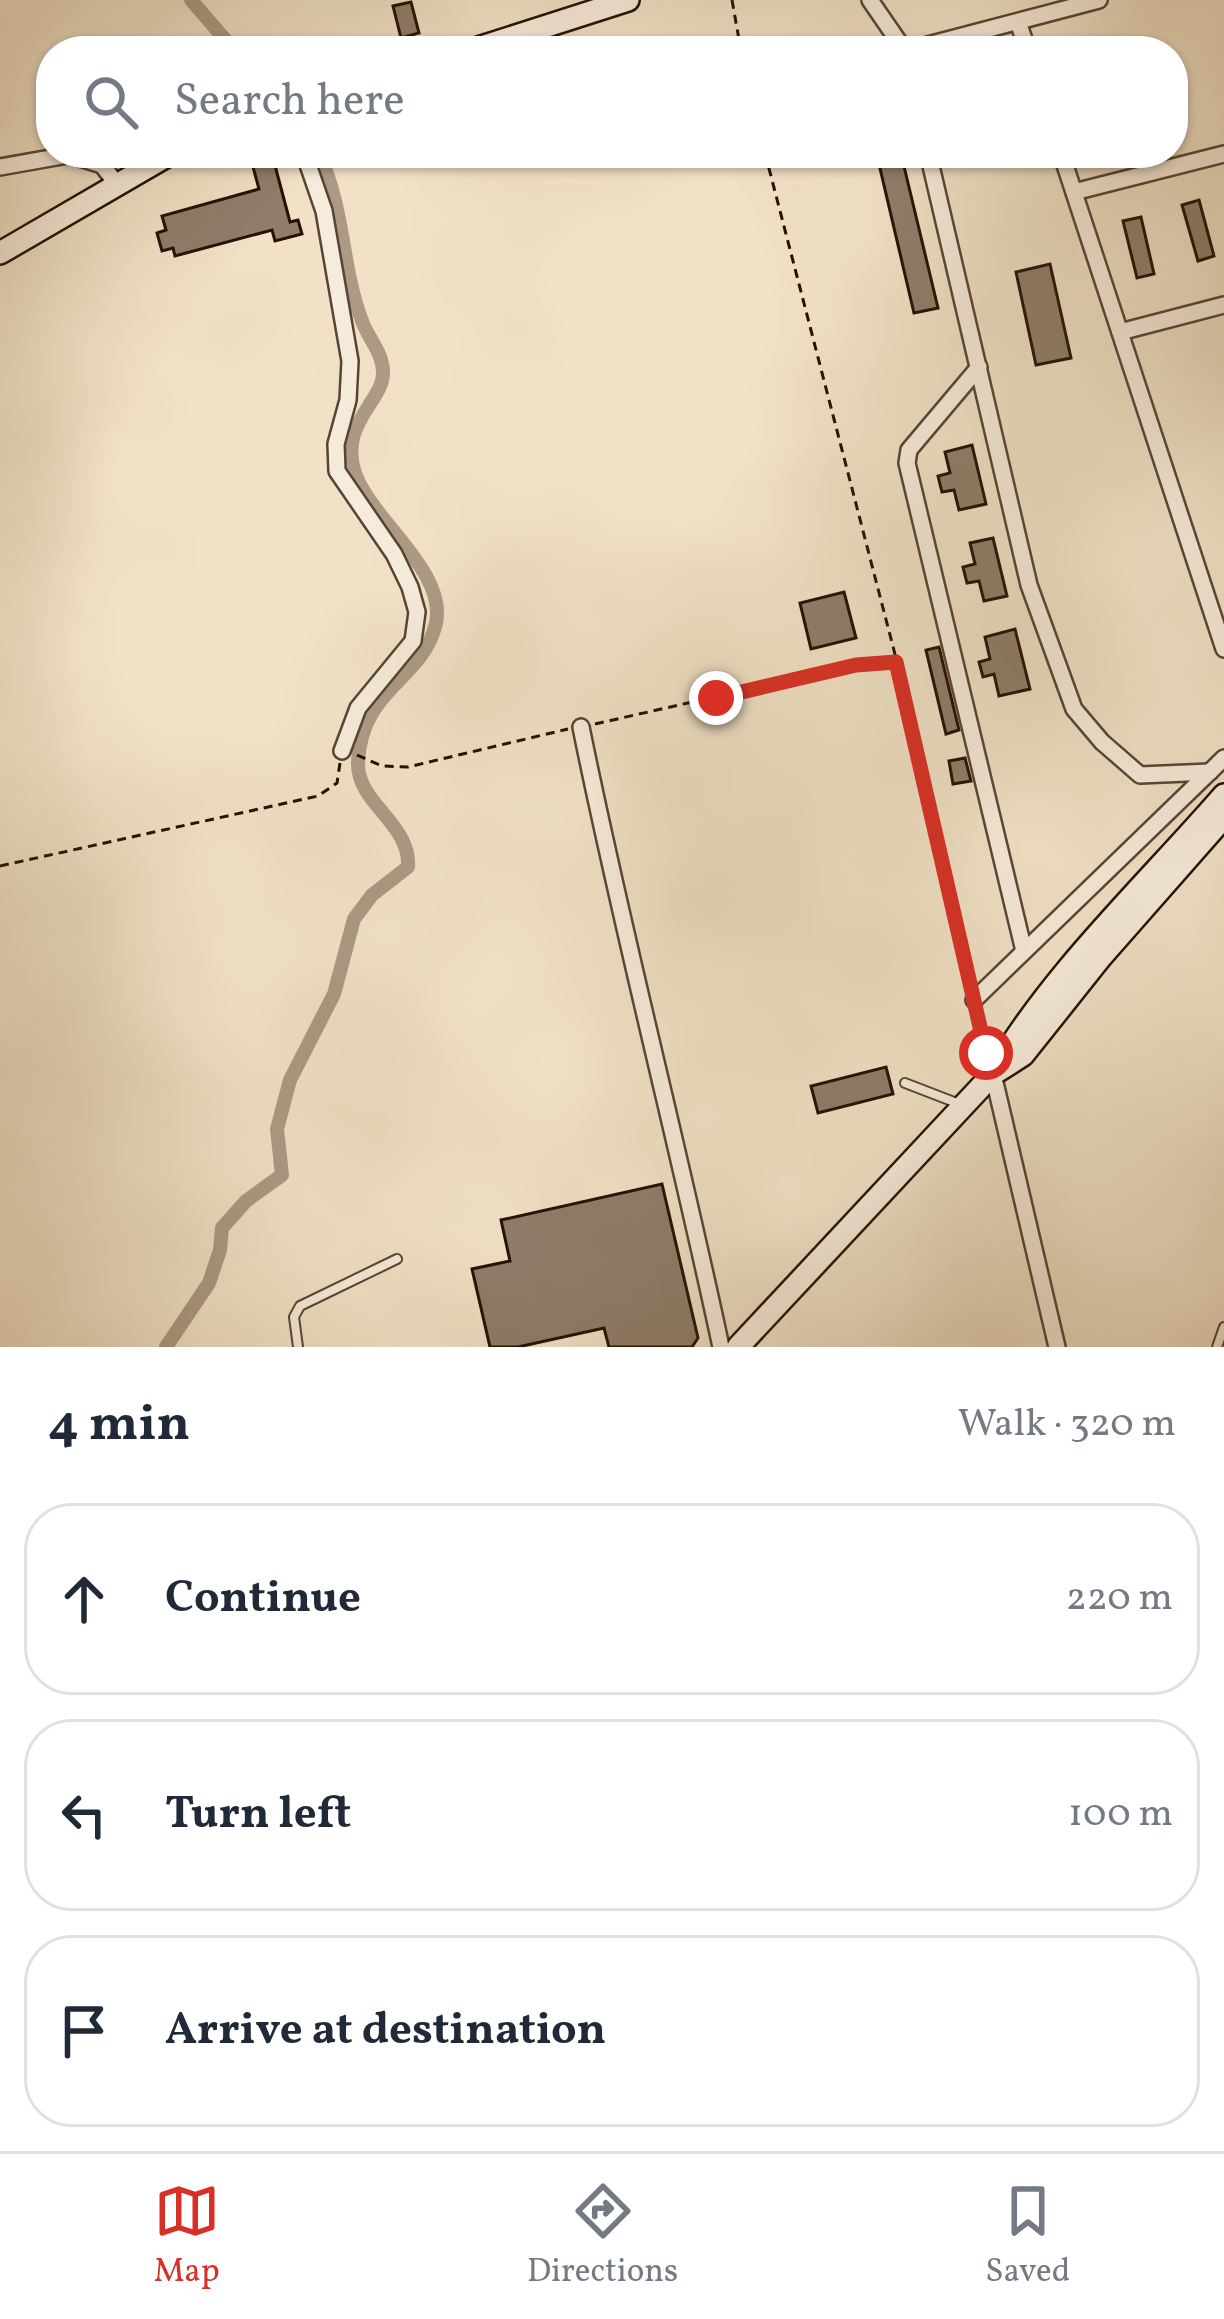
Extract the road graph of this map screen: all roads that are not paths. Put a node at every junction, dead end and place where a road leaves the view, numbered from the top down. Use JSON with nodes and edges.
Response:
{"nodes":[{"id":1,"x":628,"y":0,"type":"edge"},
{"id":2,"x":870,"y":0,"type":"edge"},
{"id":3,"x":1099,"y":0,"type":"edge"},
{"id":4,"x":1018,"y":22,"type":"junction"},
{"id":5,"x":516,"y":36,"type":"edge"},
{"id":6,"x":895,"y":36,"type":"edge"},
{"id":7,"x":963,"y":36,"type":"edge"},
{"id":8,"x":1023,"y":36,"type":"edge"},
{"id":9,"x":1224,"y":154,"type":"edge"},
{"id":10,"x":36,"y":161,"type":"edge"},
{"id":11,"x":1188,"y":163,"type":"edge"},
{"id":12,"x":0,"y":167,"type":"edge"},
{"id":13,"x":104,"y":168,"type":"edge"},
{"id":14,"x":140,"y":168,"type":"edge"},
{"id":15,"x":309,"y":168,"type":"edge"},
{"id":16,"x":932,"y":168,"type":"edge"},
{"id":17,"x":1066,"y":168,"type":"edge"},
{"id":18,"x":1169,"y":168,"type":"edge"},
{"id":19,"x":116,"y":183,"type":"junction"},
{"id":20,"x":1074,"y":192,"type":"junction"},
{"id":21,"x":0,"y":253,"type":"edge"},
{"id":22,"x":1224,"y":305,"type":"edge"},
{"id":23,"x":1120,"y":332,"type":"junction"},
{"id":24,"x":979,"y":367,"type":"junction"},
{"id":25,"x":1224,"y":649,"type":"edge"},
{"id":26,"x":581,"y":727,"type":"road end"},
{"id":27,"x":342,"y":751,"type":"road end"},
{"id":28,"x":1224,"y":758,"type":"edge"},
{"id":29,"x":1210,"y":772,"type":"junction"},
{"id":30,"x":1224,"y":795,"type":"edge"},
{"id":31,"x":1224,"y":817,"type":"edge"},
{"id":32,"x":1024,"y":951,"type":"junction"},
{"id":33,"x":974,"y":1000,"type":"road end"},
{"id":34,"x":993,"y":1074,"type":"junction"},
{"id":35,"x":905,"y":1083,"type":"dead end"},
{"id":36,"x":963,"y":1106,"type":"junction"},
{"id":37,"x":398,"y":1259,"type":"dead end"},
{"id":38,"x":1224,"y":1327,"type":"edge"},
{"id":39,"x":298,"y":1347,"type":"edge"},
{"id":40,"x":722,"y":1347,"type":"edge"},
{"id":41,"x":738,"y":1347,"type":"edge"},
{"id":42,"x":1058,"y":1347,"type":"edge"},
{"id":43,"x":1217,"y":1347,"type":"edge"}],
"edges":[{"from":1,"to":5,"type":"main road"},
{"from":2,"to":6,"type":"street"},
{"from":3,"to":4,"type":"street"},
{"from":4,"to":7,"type":"street"},
{"from":4,"to":8,"type":"street"},
{"from":9,"to":11,"type":"street"},
{"from":10,"to":12,"type":"street"},
{"from":13,"to":19,"type":"street"},
{"from":14,"to":19,"type":"main road"},
{"from":15,"to":27,"type":"street"},
{"from":16,"to":24,"type":"street"},
{"from":17,"to":20,"type":"street"},
{"from":18,"to":20,"type":"street"},
{"from":19,"to":21,"type":"main road"},
{"from":20,"to":23,"type":"street"},
{"from":22,"to":23,"type":"street"},
{"from":23,"to":25,"type":"street"},
{"from":24,"to":29,"type":"street"},
{"from":24,"to":32,"type":"street"},
{"from":26,"to":40,"type":"street"},
{"from":28,"to":29,"type":"street"},
{"from":29,"to":32,"type":"street"},
{"from":30,"to":34,"type":"main road"},
{"from":31,"to":34,"type":"main road"},
{"from":32,"to":33,"type":"street"},
{"from":34,"to":36,"type":"main road"},
{"from":34,"to":42,"type":"street"},
{"from":35,"to":36,"type":"lane"},
{"from":36,"to":41,"type":"main road"},
{"from":37,"to":39,"type":"lane"},
{"from":38,"to":43,"type":"lane"}]}
